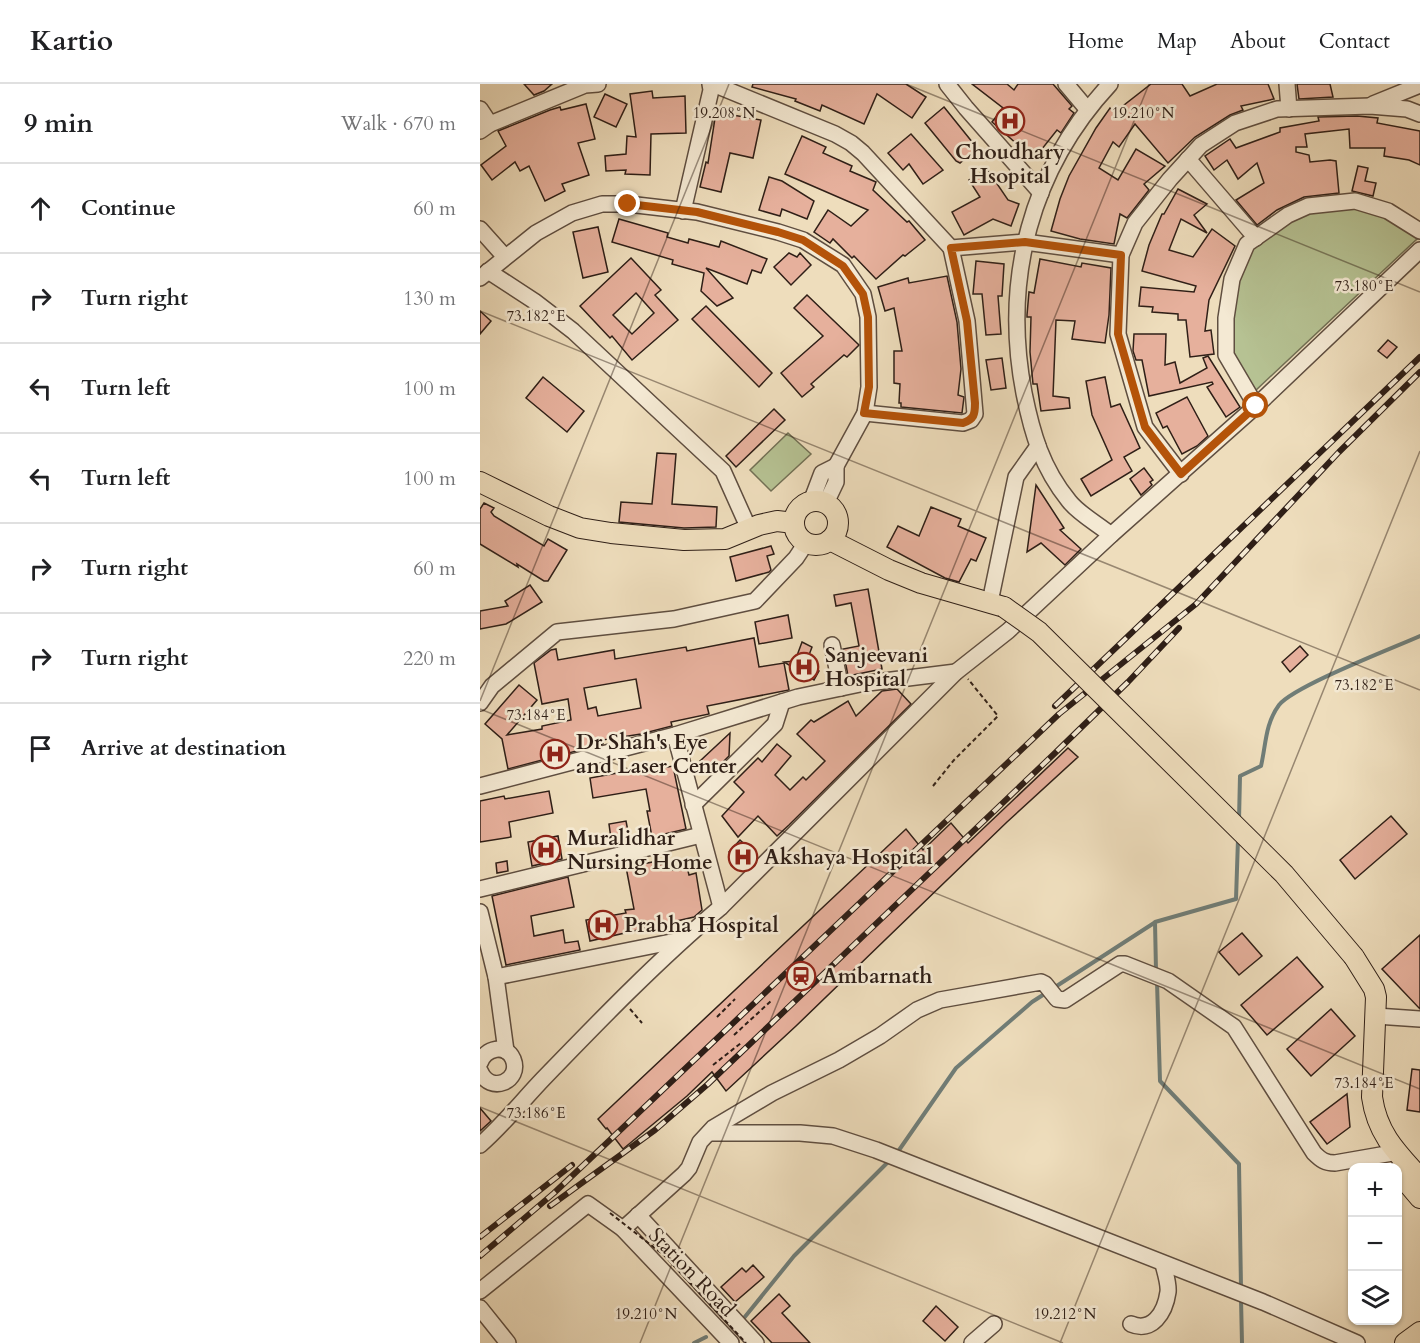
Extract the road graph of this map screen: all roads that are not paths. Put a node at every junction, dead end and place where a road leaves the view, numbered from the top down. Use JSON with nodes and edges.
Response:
{"nodes":[{"id":1,"x":589,"y":84,"type":"edge"},
{"id":2,"x":712,"y":84,"type":"edge"},
{"id":3,"x":947,"y":84,"type":"edge"},
{"id":4,"x":1066,"y":84,"type":"edge"},
{"id":5,"x":1110,"y":84,"type":"edge"},
{"id":6,"x":1287,"y":84,"type":"edge"},
{"id":7,"x":1420,"y":85,"type":"edge"},
{"id":8,"x":1370,"y":106,"type":"junction"},
{"id":9,"x":480,"y":109,"type":"edge"},
{"id":10,"x":1087,"y":109,"type":"junction"},
{"id":11,"x":1288,"y":109,"type":"junction"},
{"id":12,"x":1420,"y":114,"type":"edge"},
{"id":13,"x":485,"y":128,"type":"edge"},
{"id":14,"x":1188,"y":159,"type":"junction"},
{"id":15,"x":1041,"y":193,"type":"junction"},
{"id":16,"x":682,"y":211,"type":"junction"},
{"id":17,"x":480,"y":229,"type":"edge"},
{"id":18,"x":1420,"y":231,"type":"edge"},
{"id":19,"x":1256,"y":238,"type":"junction"},
{"id":20,"x":1025,"y":242,"type":"junction"},
{"id":21,"x":951,"y":248,"type":"junction"},
{"id":22,"x":1420,"y":250,"type":"edge"},
{"id":23,"x":1121,"y":255,"type":"junction"},
{"id":24,"x":505,"y":257,"type":"junction"},
{"id":25,"x":484,"y":275,"type":"edge"},
{"id":26,"x":1256,"y":406,"type":"junction"},
{"id":27,"x":864,"y":413,"type":"junction"},
{"id":28,"x":1038,"y":446,"type":"junction"},
{"id":29,"x":1181,"y":474,"type":"junction"},
{"id":30,"x":480,"y":482,"type":"edge"},
{"id":31,"x":818,"y":502,"type":"junction"},
{"id":32,"x":794,"y":523,"type":"junction"},
{"id":33,"x":749,"y":529,"type":"junction"},
{"id":34,"x":1112,"y":535,"type":"junction"},
{"id":35,"x":830,"y":540,"type":"junction"},
{"id":36,"x":806,"y":543,"type":"junction"},
{"id":37,"x":997,"y":605,"type":"junction"},
{"id":38,"x":832,"y":645,"type":"dead end"},
{"id":39,"x":958,"y":670,"type":"junction"},
{"id":40,"x":841,"y":688,"type":"junction"},
{"id":41,"x":782,"y":702,"type":"junction"},
{"id":42,"x":480,"y":703,"type":"edge"},
{"id":43,"x":675,"y":735,"type":"junction"},
{"id":44,"x":480,"y":786,"type":"edge"},
{"id":45,"x":693,"y":805,"type":"junction"},
{"id":46,"x":701,"y":835,"type":"junction"},
{"id":47,"x":480,"y":889,"type":"edge"},
{"id":48,"x":721,"y":907,"type":"junction"},
{"id":49,"x":480,"y":912,"type":"edge"},
{"id":50,"x":681,"y":940,"type":"junction"},
{"id":51,"x":496,"y":977,"type":"junction"},
{"id":52,"x":1370,"y":984,"type":"junction"},
{"id":53,"x":1376,"y":1016,"type":"junction"},
{"id":54,"x":1420,"y":1019,"type":"edge"},
{"id":55,"x":506,"y":1051,"type":"junction"},
{"id":56,"x":481,"y":1061,"type":"edge"},
{"id":57,"x":507,"y":1081,"type":"junction"},
{"id":58,"x":525,"y":1099,"type":"junction"},
{"id":59,"x":709,"y":1133,"type":"junction"},
{"id":60,"x":480,"y":1145,"type":"edge"},
{"id":61,"x":1391,"y":1158,"type":"edge"},
{"id":62,"x":1402,"y":1177,"type":"edge"},
{"id":63,"x":1420,"y":1178,"type":"edge"},
{"id":64,"x":1420,"y":1198,"type":"edge"},
{"id":65,"x":638,"y":1215,"type":"junction"},
{"id":66,"x":623,"y":1229,"type":"junction"},
{"id":67,"x":1163,"y":1264,"type":"junction"},
{"id":68,"x":480,"y":1291,"type":"edge"},
{"id":69,"x":480,"y":1308,"type":"edge"},
{"id":70,"x":994,"y":1324,"type":"dead end"},
{"id":71,"x":1131,"y":1324,"type":"dead end"},
{"id":72,"x":1420,"y":1332,"type":"edge"},
{"id":73,"x":508,"y":1343,"type":"edge"},
{"id":74,"x":731,"y":1343,"type":"edge"},
{"id":75,"x":756,"y":1343,"type":"edge"},
{"id":76,"x":972,"y":1343,"type":"edge"},
{"id":77,"x":1358,"y":1343,"type":"edge"},
{"id":78,"x":1405,"y":1343,"type":"edge"}],
"edges":[{"from":1,"to":13,"type":"street"},
{"from":2,"to":16,"type":"street"},
{"from":2,"to":21,"type":"street"},
{"from":3,"to":15,"type":"street"},
{"from":4,"to":10,"type":"street"},
{"from":5,"to":10,"type":"street"},
{"from":6,"to":11,"type":"street"},
{"from":7,"to":8,"type":"street"},
{"from":8,"to":11,"type":"street"},
{"from":8,"to":12,"type":"street"},
{"from":9,"to":13,"type":"street"},
{"from":10,"to":15,"type":"street"},
{"from":11,"to":14,"type":"street"},
{"from":14,"to":19,"type":"street"},
{"from":14,"to":23,"type":"street"},
{"from":15,"to":20,"type":"street"},
{"from":16,"to":24,"type":"street"},
{"from":16,"to":27,"type":"street"},
{"from":17,"to":24,"type":"street"},
{"from":18,"to":19,"type":"street"},
{"from":19,"to":26,"type":"street"},
{"from":20,"to":21,"type":"street"},
{"from":20,"to":23,"type":"street"},
{"from":20,"to":28,"type":"street"},
{"from":21,"to":27,"type":"street"},
{"from":22,"to":26,"type":"street"},
{"from":23,"to":29,"type":"street"},
{"from":24,"to":25,"type":"street"},
{"from":25,"to":33,"type":"street"},
{"from":26,"to":29,"type":"street"},
{"from":27,"to":31,"type":"street"},
{"from":28,"to":34,"type":"street"},
{"from":28,"to":37,"type":"street"},
{"from":29,"to":34,"type":"street"},
{"from":30,"to":33,"type":"main road"},
{"from":31,"to":32,"type":"main road"},
{"from":31,"to":35,"type":"main road"},
{"from":32,"to":33,"type":"main road"},
{"from":32,"to":36,"type":"main road"},
{"from":34,"to":39,"type":"street"},
{"from":35,"to":36,"type":"main road"},
{"from":35,"to":37,"type":"main road"},
{"from":36,"to":42,"type":"street"},
{"from":37,"to":52,"type":"main road","bridge":true},
{"from":38,"to":40,"type":"street"},
{"from":39,"to":40,"type":"street"},
{"from":39,"to":48,"type":"street"},
{"from":40,"to":41,"type":"street"},
{"from":41,"to":43,"type":"street"},
{"from":41,"to":45,"type":"street"},
{"from":43,"to":44,"type":"street"},
{"from":43,"to":45,"type":"street"},
{"from":45,"to":46,"type":"street"},
{"from":46,"to":47,"type":"street"},
{"from":46,"to":48,"type":"street"},
{"from":48,"to":50,"type":"street"},
{"from":49,"to":51,"type":"street"},
{"from":50,"to":51,"type":"street"},
{"from":50,"to":58,"type":"street"},
{"from":51,"to":55,"type":"street"},
{"from":52,"to":53,"type":"main road"},
{"from":52,"to":61,"type":"main road"},
{"from":53,"to":54,"type":"street"},
{"from":53,"to":61,"type":"main road"},
{"from":55,"to":56,"type":"street"},
{"from":55,"to":57,"type":"street"},
{"from":56,"to":57,"type":"street"},
{"from":57,"to":58,"type":"street"},
{"from":58,"to":60,"type":"street"},
{"from":59,"to":61,"type":"street"},
{"from":59,"to":65,"type":"street"},
{"from":59,"to":67,"type":"street"},
{"from":61,"to":63,"type":"main road"},
{"from":62,"to":64,"type":"main road"},
{"from":65,"to":66,"type":"street"},
{"from":65,"to":75,"type":"street"},
{"from":66,"to":68,"type":"street","name":"Station Road"},
{"from":66,"to":74,"type":"street","name":"Station Road"},
{"from":67,"to":71,"type":"street"},
{"from":67,"to":77,"type":"street"},
{"from":69,"to":73,"type":"street"},
{"from":70,"to":76,"type":"street"},
{"from":72,"to":78,"type":"main road"}]}
